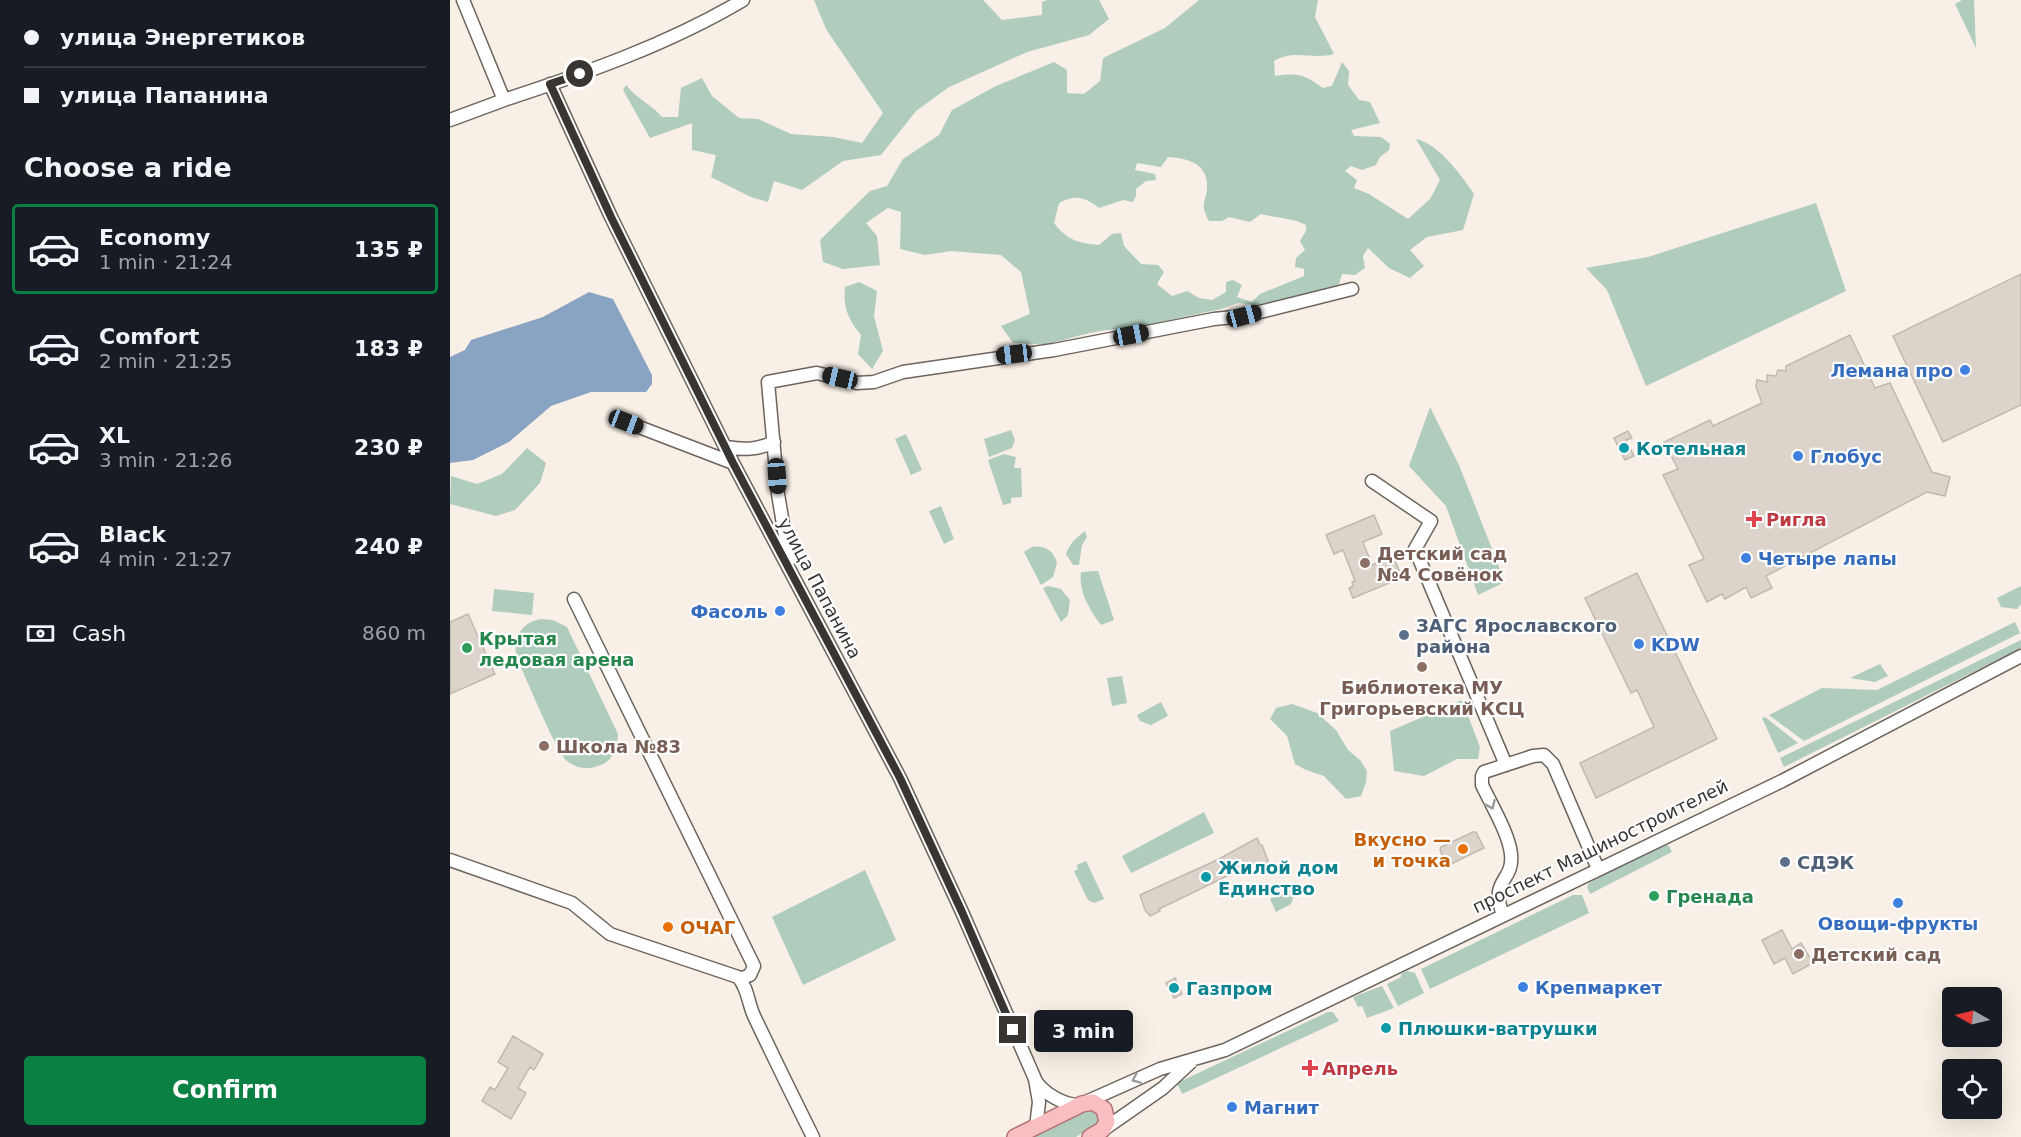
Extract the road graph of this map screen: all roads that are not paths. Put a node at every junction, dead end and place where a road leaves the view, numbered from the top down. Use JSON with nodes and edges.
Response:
{"nodes":[{"id":1,"x":463,"y":0,"type":"edge"},
{"id":2,"x":743,"y":0,"type":"edge"},
{"id":3,"x":550,"y":84,"type":"junction"},
{"id":4,"x":504,"y":100,"type":"junction"},
{"id":5,"x":450,"y":120,"type":"edge"},
{"id":6,"x":1352,"y":289,"type":"dead end"},
{"id":7,"x":626,"y":422,"type":"dead end"},
{"id":8,"x":774,"y":442,"type":"junction"},
{"id":9,"x":726,"y":447,"type":"junction"},
{"id":10,"x":733,"y":463,"type":"junction"},
{"id":11,"x":1372,"y":481,"type":"dead end"},
{"id":12,"x":791,"y":571,"type":"junction"},
{"id":13,"x":574,"y":599,"type":"dead end"},
{"id":14,"x":2021,"y":656,"type":"edge"},
{"id":15,"x":1506,"y":765,"type":"junction"},
{"id":16,"x":450,"y":860,"type":"edge"},
{"id":17,"x":1598,"y":870,"type":"junction"},
{"id":18,"x":1503,"y":915,"type":"junction"},
{"id":19,"x":740,"y":979,"type":"junction"},
{"id":20,"x":1192,"y":1061,"type":"junction"},
{"id":21,"x":1035,"y":1079,"type":"junction"},
{"id":22,"x":1082,"y":1104,"type":"junction"},
{"id":23,"x":1036,"y":1127,"type":"junction"},
{"id":24,"x":1094,"y":1135,"type":"edge"},
{"id":25,"x":813,"y":1137,"type":"edge"},
{"id":26,"x":1015,"y":1137,"type":"edge"}],
"edges":[{"from":1,"to":4,"type":"street"},
{"from":2,"to":3,"type":"street"},
{"from":3,"to":4,"type":"street"},
{"from":3,"to":9,"type":"street","name":"улица Папанина"},
{"from":4,"to":5,"type":"street"},
{"from":6,"to":8,"type":"street"},
{"from":7,"to":10,"type":"street"},
{"from":8,"to":9,"type":"street"},
{"from":8,"to":12,"type":"street"},
{"from":9,"to":10,"type":"street","name":"улица Папанина"},
{"from":10,"to":12,"type":"street","name":"улица Папанина"},
{"from":11,"to":15,"type":"street"},
{"from":12,"to":21,"type":"street","name":"улица Папанина"},
{"from":13,"to":19,"type":"street"},
{"from":14,"to":17,"type":"street","name":"проспект Машиностроителей"},
{"from":15,"to":17,"type":"street"},
{"from":15,"to":18,"type":"street","one_way":true},
{"from":16,"to":19,"type":"street"},
{"from":17,"to":18,"type":"street","name":"проспект Машиностроителей"},
{"from":18,"to":20,"type":"street","name":"проспект Машиностроителей"},
{"from":19,"to":25,"type":"street"},
{"from":20,"to":22,"type":"street","name":"проспект Машиностроителей","one_way":true},
{"from":20,"to":24,"type":"street","name":"проспект Машиностроителей"},
{"from":21,"to":22,"type":"street","name":"улица Папанина"},
{"from":21,"to":23,"type":"street","name":"улица Папанина"},
{"from":22,"to":23,"type":"main road","name":"проспект Машиностроителей"},
{"from":22,"to":24,"type":"main road","name":"проспект Машиностроителей"},
{"from":23,"to":26,"type":"main road","name":"проспект Машиностроителей"}]}
